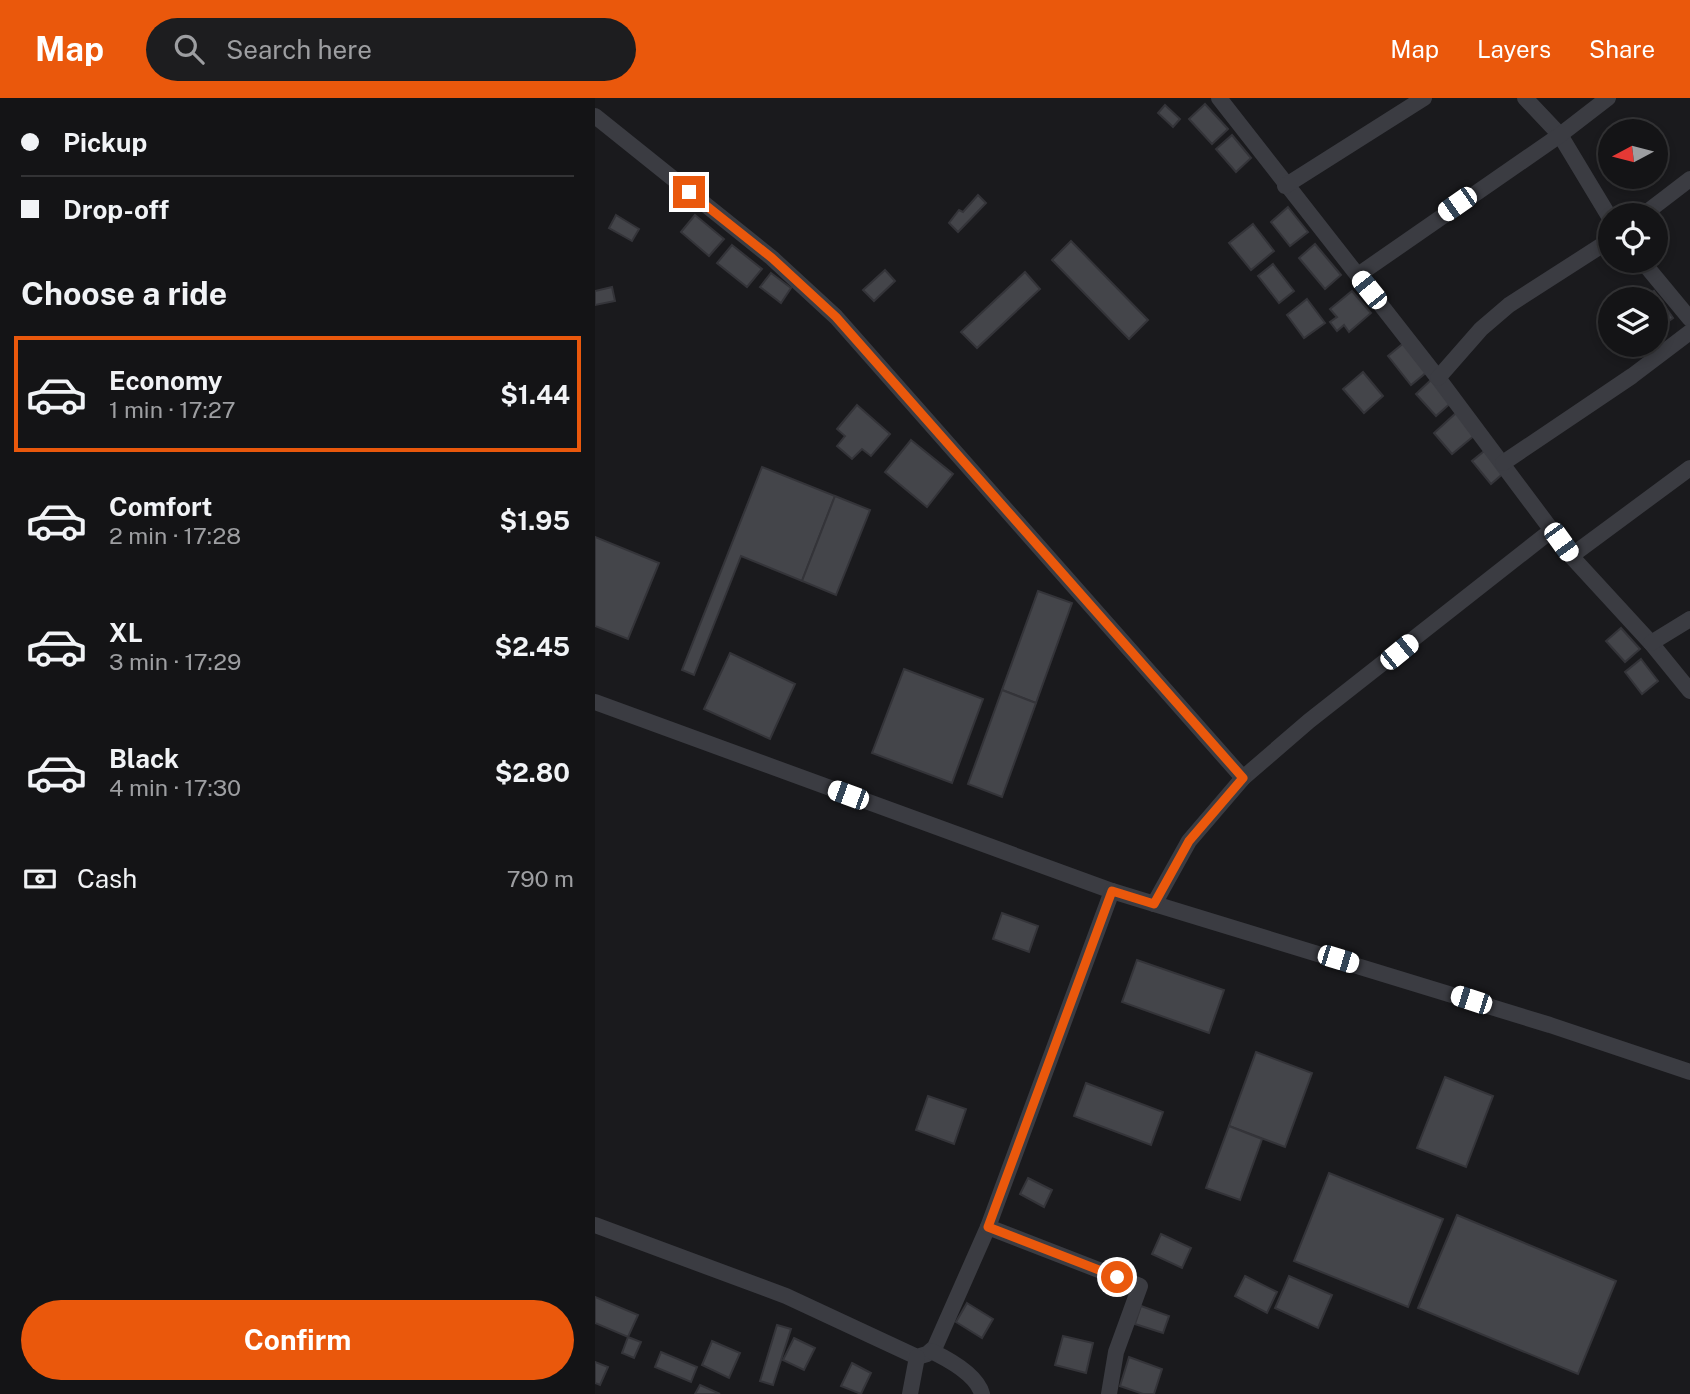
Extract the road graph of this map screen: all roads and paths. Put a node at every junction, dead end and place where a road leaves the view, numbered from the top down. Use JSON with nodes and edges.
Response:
{"nodes":[{"id":1,"x":1219,"y":98,"type":"edge"},
{"id":2,"x":1424,"y":98,"type":"edge"},
{"id":3,"x":1525,"y":98,"type":"edge"},
{"id":4,"x":1608,"y":98,"type":"edge"},
{"id":5,"x":595,"y":116,"type":"edge"},
{"id":6,"x":1560,"y":135,"type":"junction"},
{"id":7,"x":1690,"y":180,"type":"edge"},
{"id":8,"x":1285,"y":186,"type":"junction"},
{"id":9,"x":1601,"y":203,"type":"edge"},
{"id":10,"x":1659,"y":203,"type":"edge"},
{"id":11,"x":1598,"y":248,"type":"edge"},
{"id":12,"x":1652,"y":273,"type":"edge"},
{"id":13,"x":1358,"y":275,"type":"junction"},
{"id":14,"x":1690,"y":319,"type":"edge"},
{"id":15,"x":1690,"y":332,"type":"edge"},
{"id":16,"x":1438,"y":378,"type":"junction"},
{"id":17,"x":1503,"y":463,"type":"junction"},
{"id":18,"x":1690,"y":468,"type":"edge"},
{"id":19,"x":1552,"y":530,"type":"junction"},
{"id":20,"x":1571,"y":556,"type":"junction"},
{"id":21,"x":1690,"y":619,"type":"edge"},
{"id":22,"x":1651,"y":643,"type":"junction"},
{"id":23,"x":1690,"y":691,"type":"edge"},
{"id":24,"x":595,"y":702,"type":"edge"},
{"id":25,"x":1243,"y":778,"type":"junction"},
{"id":26,"x":1112,"y":891,"type":"junction"},
{"id":27,"x":1154,"y":904,"type":"junction"},
{"id":28,"x":1690,"y":1072,"type":"edge"},
{"id":29,"x":595,"y":1225,"type":"edge"},
{"id":30,"x":988,"y":1227,"type":"junction"},
{"id":31,"x":924,"y":1354,"type":"junction"},
{"id":32,"x":910,"y":1394,"type":"edge"},
{"id":33,"x":982,"y":1394,"type":"edge"},
{"id":34,"x":1109,"y":1394,"type":"edge"}],
"edges":[{"from":1,"to":8,"type":"street"},
{"from":2,"to":8,"type":"street"},
{"from":3,"to":6,"type":"street"},
{"from":4,"to":6,"type":"street"},
{"from":5,"to":25,"type":"street"},
{"from":6,"to":9,"type":"street"},
{"from":6,"to":13,"type":"street"},
{"from":7,"to":10,"type":"street"},
{"from":8,"to":13,"type":"street"},
{"from":11,"to":16,"type":"street"},
{"from":12,"to":14,"type":"street"},
{"from":13,"to":16,"type":"street"},
{"from":15,"to":17,"type":"street"},
{"from":16,"to":17,"type":"street"},
{"from":17,"to":19,"type":"street"},
{"from":18,"to":20,"type":"street"},
{"from":19,"to":20,"type":"street"},
{"from":19,"to":25,"type":"street"},
{"from":20,"to":22,"type":"street"},
{"from":21,"to":22,"type":"street"},
{"from":22,"to":23,"type":"street"},
{"from":24,"to":26,"type":"street"},
{"from":25,"to":27,"type":"street"},
{"from":26,"to":27,"type":"street"},
{"from":26,"to":30,"type":"street"},
{"from":27,"to":28,"type":"street"},
{"from":29,"to":31,"type":"street"},
{"from":30,"to":31,"type":"street"},
{"from":30,"to":34,"type":"street"},
{"from":31,"to":32,"type":"street"},
{"from":31,"to":33,"type":"street"}]}
